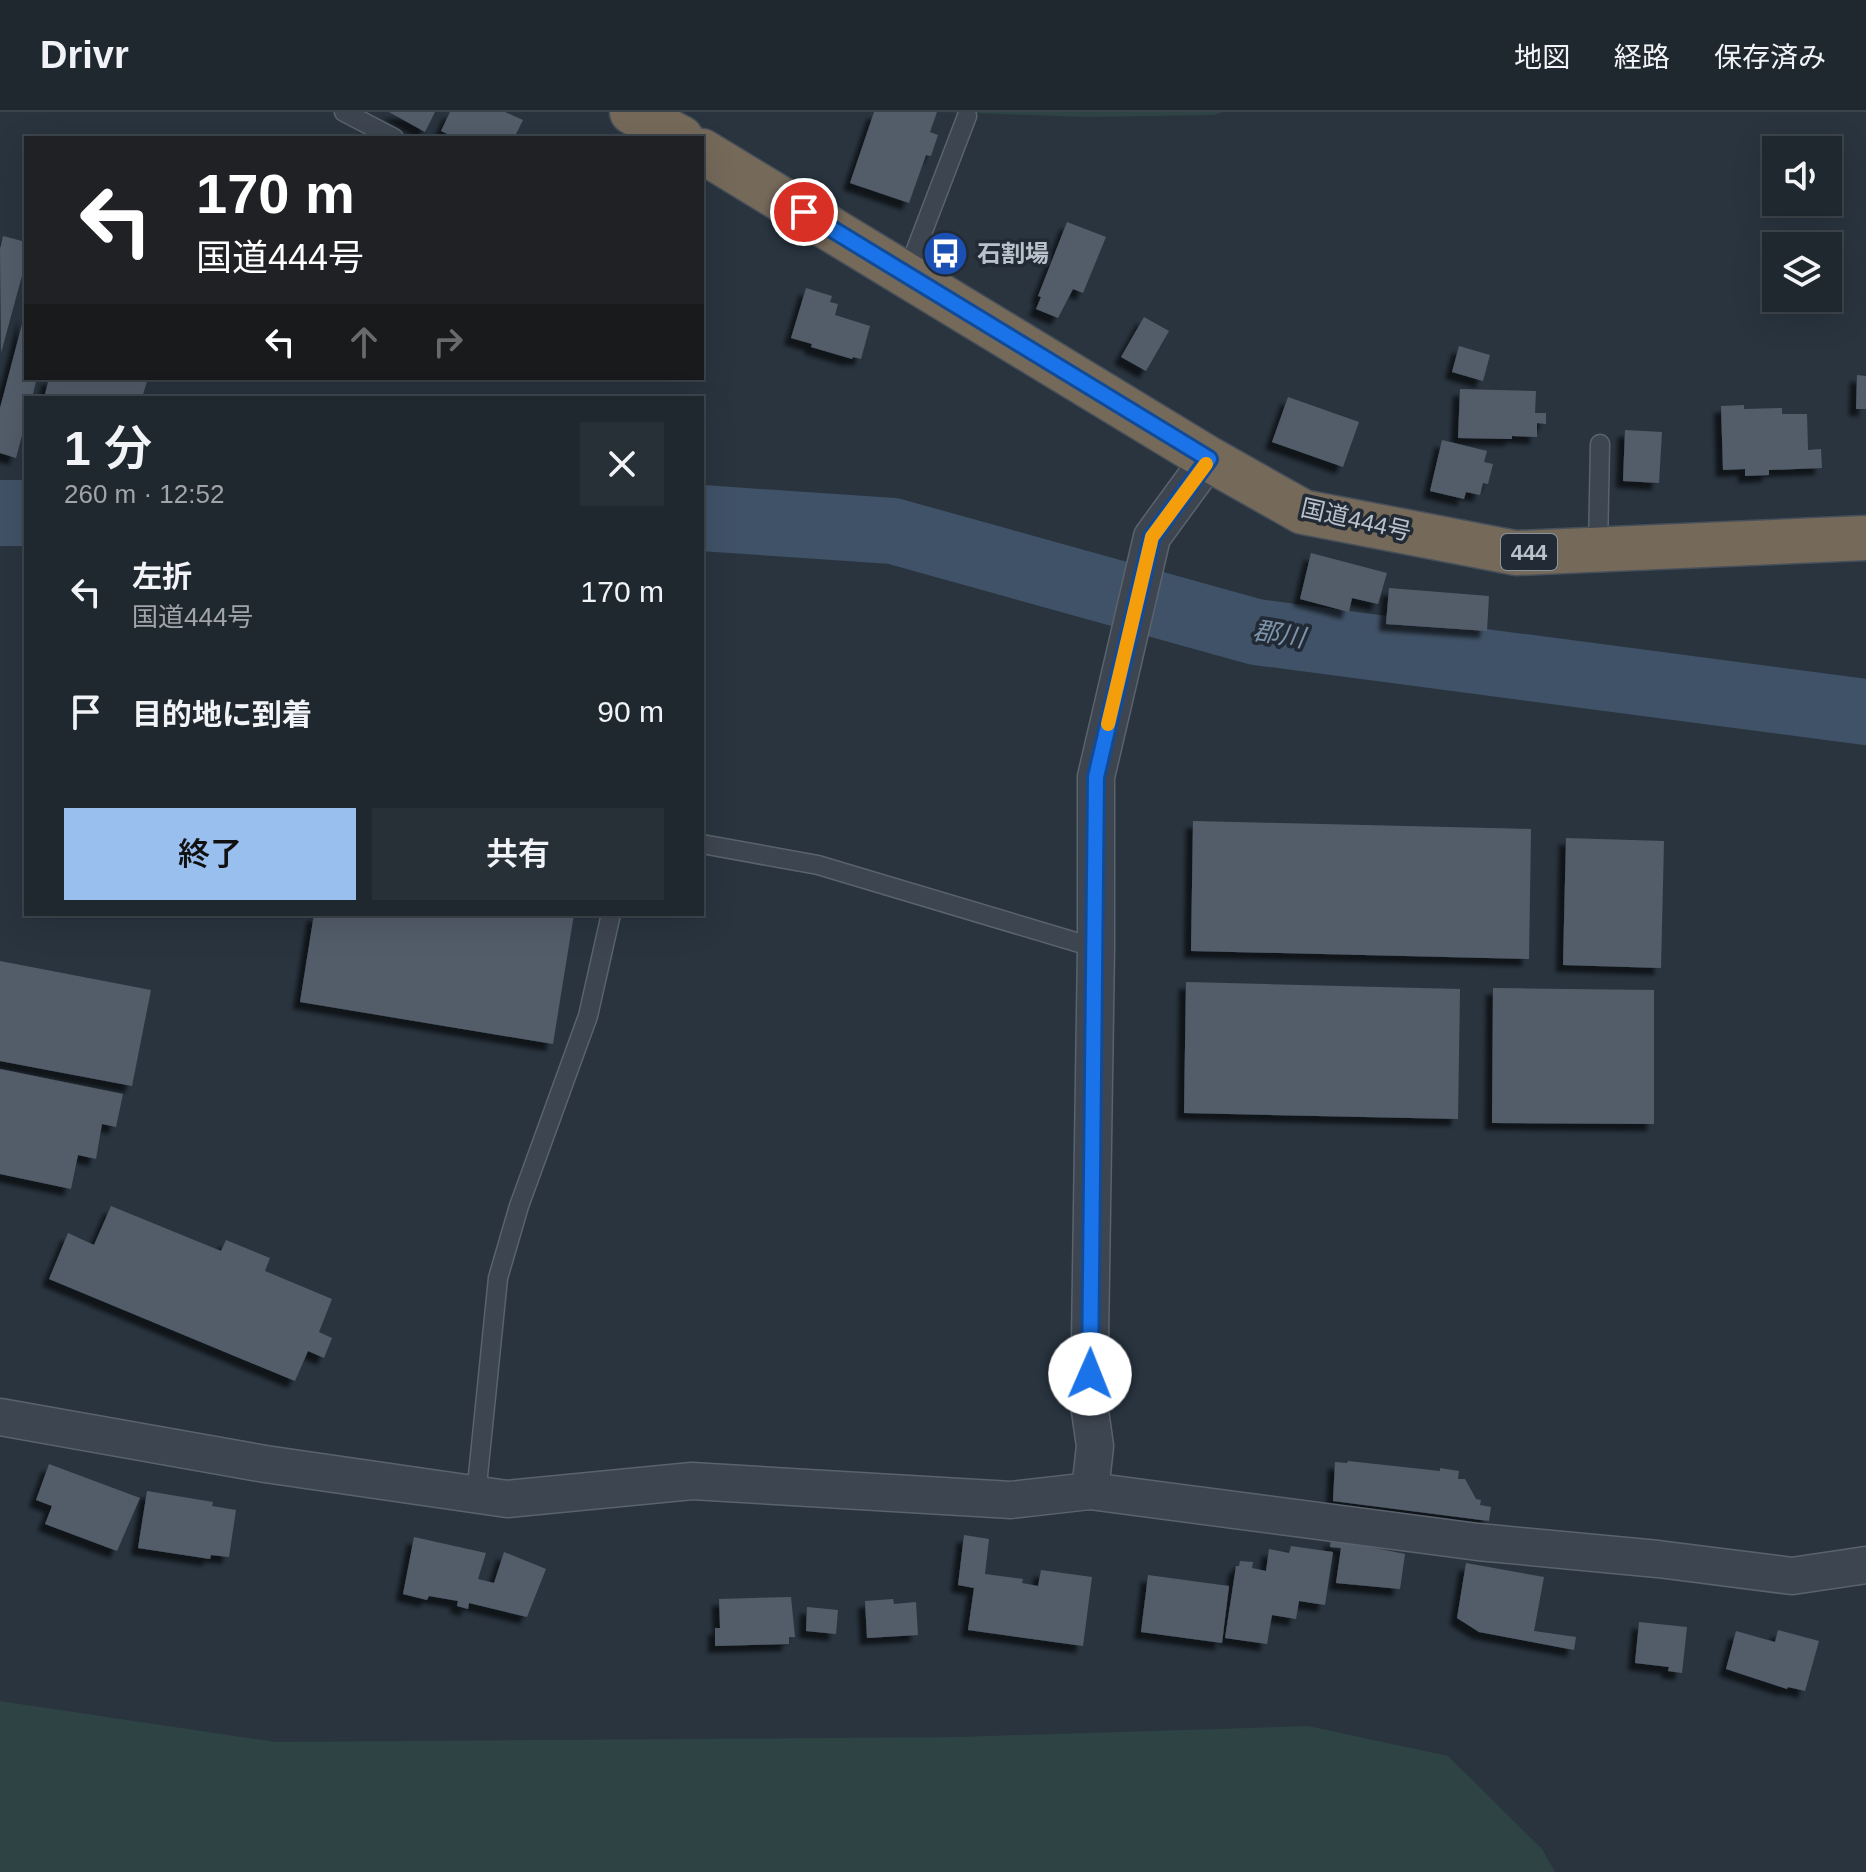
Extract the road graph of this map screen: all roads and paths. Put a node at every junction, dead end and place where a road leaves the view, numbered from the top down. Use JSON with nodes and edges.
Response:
{"nodes":[{"id":1,"x":344,"y":112,"type":"edge"},
{"id":2,"x":632,"y":112,"type":"edge"},
{"id":3,"x":967,"y":116,"type":"dead end"},
{"id":4,"x":390,"y":136,"type":"edge"},
{"id":5,"x":677,"y":136,"type":"edge"},
{"id":6,"x":704,"y":152,"type":"edge"},
{"id":7,"x":907,"y":273,"type":"junction"},
{"id":8,"x":1600,"y":444,"type":"dead end"},
{"id":9,"x":1209,"y":459,"type":"junction"},
{"id":10,"x":1866,"y":538,"type":"edge"},
{"id":11,"x":1598,"y":549,"type":"junction"},
{"id":12,"x":704,"y":844,"type":"edge"},
{"id":13,"x":611,"y":916,"type":"edge"},
{"id":14,"x":1096,"y":948,"type":"junction"},
{"id":15,"x":0,"y":1417,"type":"edge"},
{"id":16,"x":1090,"y":1491,"type":"junction"},
{"id":17,"x":476,"y":1495,"type":"junction"},
{"id":18,"x":1866,"y":1565,"type":"edge"}],
"edges":[{"from":1,"to":4,"type":"lane"},
{"from":2,"to":5,"type":"highway"},
{"from":3,"to":7,"type":"lane"},
{"from":6,"to":7,"type":"highway","name":"国道444号","number":"444"},
{"from":7,"to":9,"type":"highway","name":"国道444号","number":"444"},
{"from":8,"to":11,"type":"lane"},
{"from":9,"to":11,"type":"highway","name":"国道444号","number":"444"},
{"from":9,"to":14,"type":"street"},
{"from":10,"to":11,"type":"highway","name":"国道444号","number":"444"},
{"from":12,"to":14,"type":"lane"},
{"from":13,"to":17,"type":"lane"},
{"from":14,"to":16,"type":"street"},
{"from":15,"to":17,"type":"street"},
{"from":16,"to":17,"type":"street"},
{"from":16,"to":18,"type":"street"}]}
